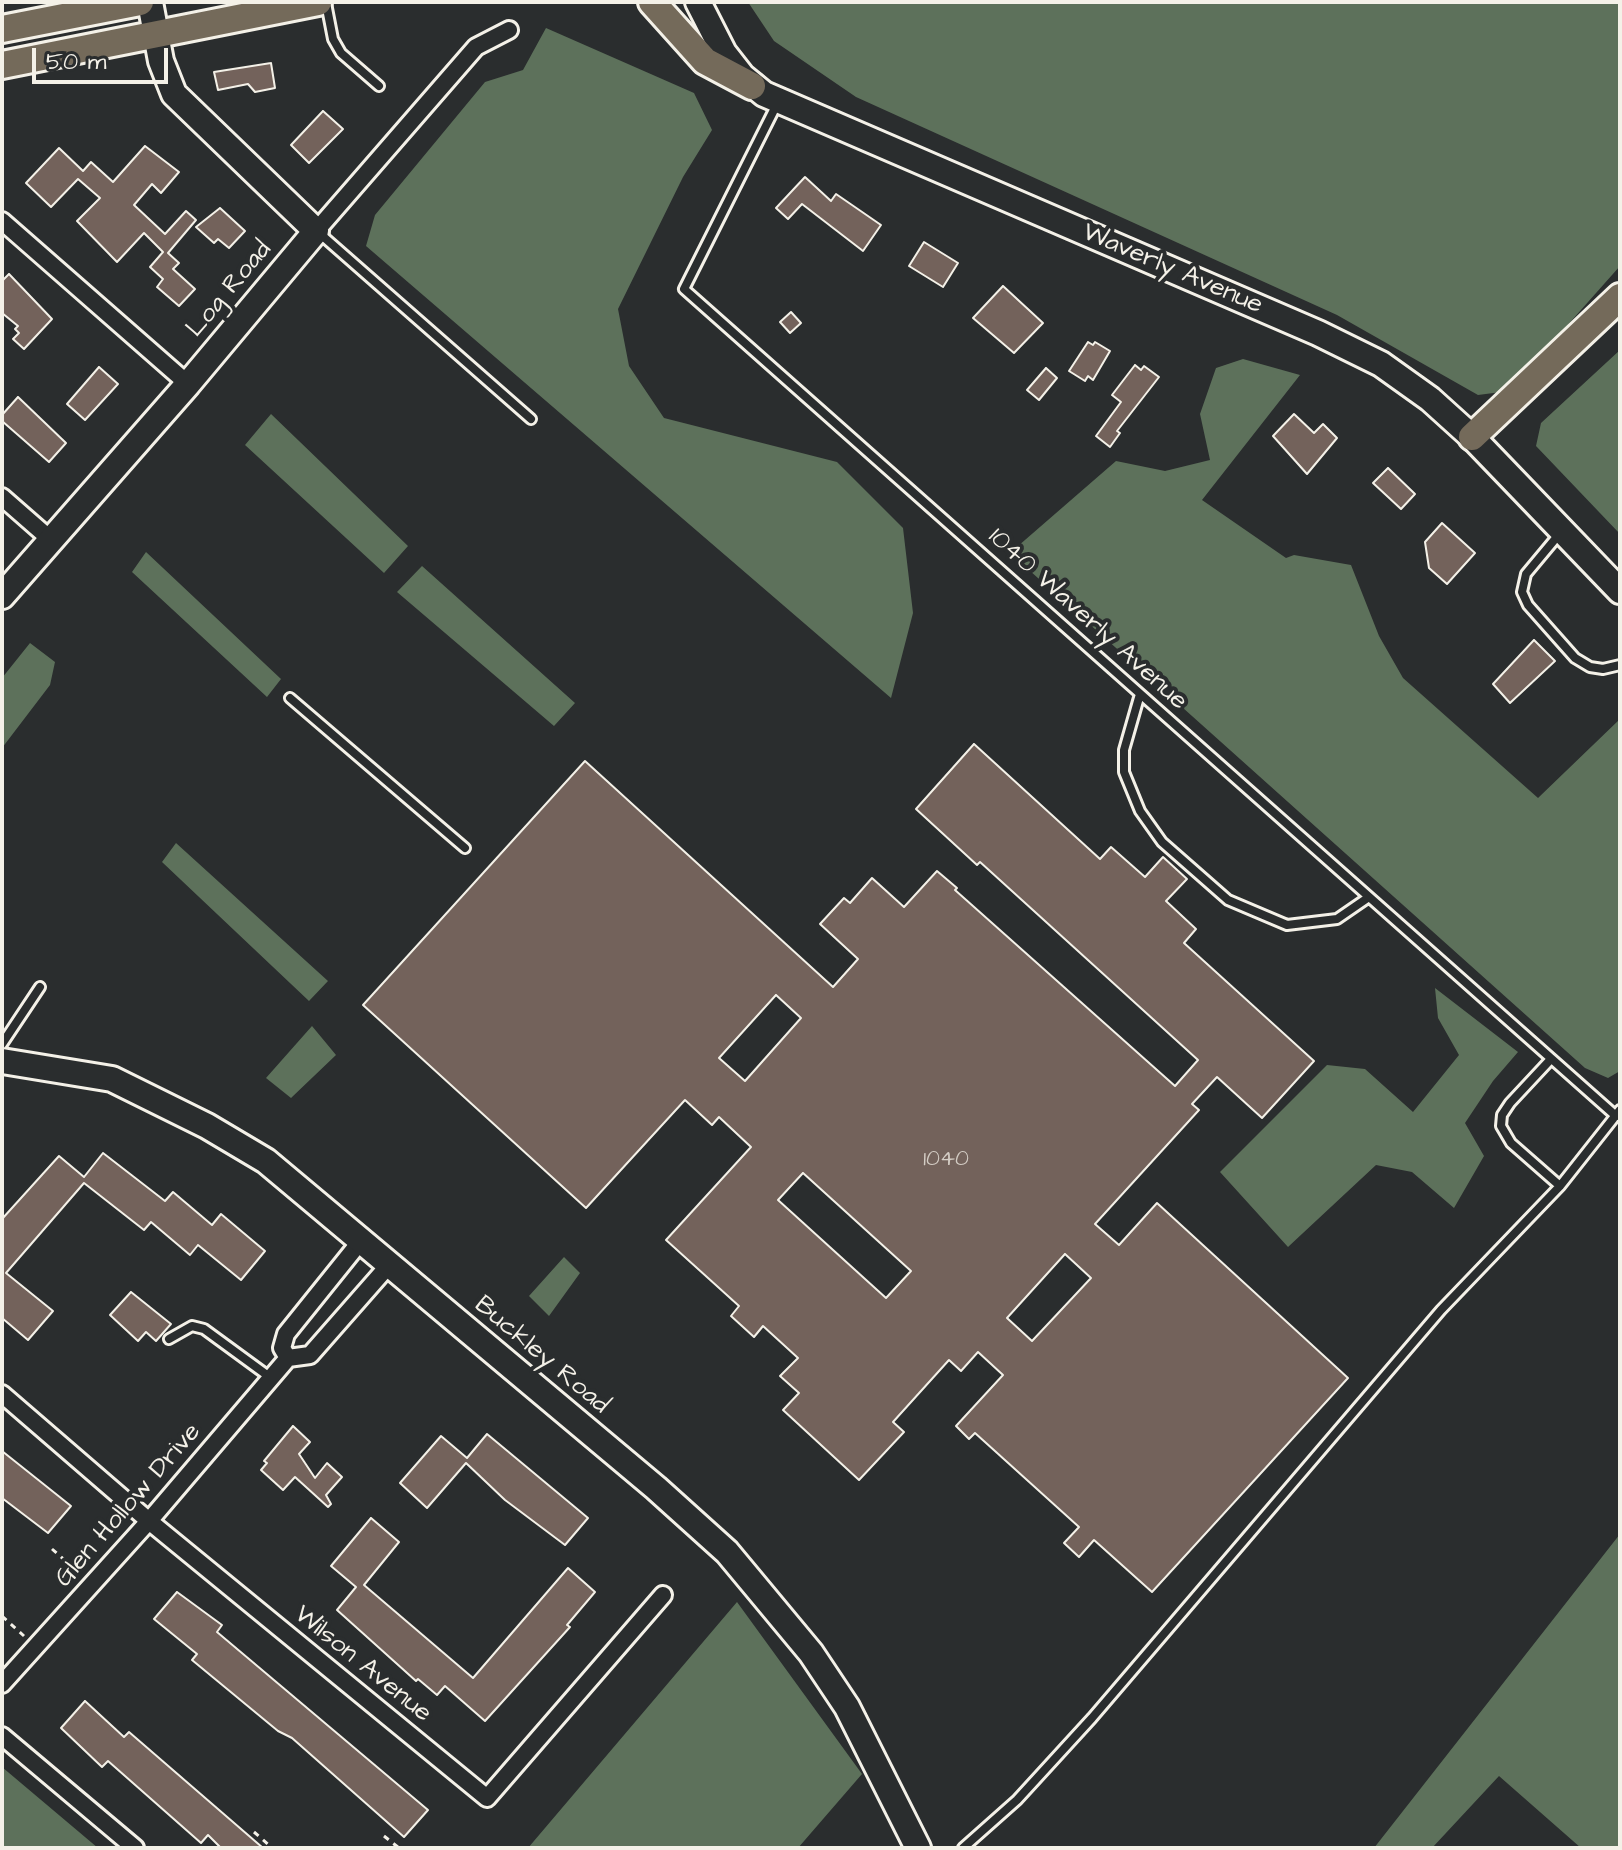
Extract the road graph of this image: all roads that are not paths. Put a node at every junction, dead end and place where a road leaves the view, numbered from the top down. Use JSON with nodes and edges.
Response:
{"nodes":[{"id":1,"x":140,"y":2,"type":"edge"},
{"id":2,"x":150,"y":2,"type":"edge"},
{"id":3,"x":318,"y":2,"type":"edge"},
{"id":4,"x":326,"y":2,"type":"edge"},
{"id":5,"x":652,"y":2,"type":"edge"},
{"id":6,"x":698,"y":2,"type":"edge"},
{"id":7,"x":2,"y":29,"type":"edge"},
{"id":8,"x":509,"y":30,"type":"dead end"},
{"id":9,"x":155,"y":35,"type":"junction"},
{"id":10,"x":2,"y":65,"type":"edge"},
{"id":11,"x":379,"y":86,"type":"dead end"},
{"id":12,"x":752,"y":86,"type":"junction"},
{"id":13,"x":778,"y":101,"type":"junction"},
{"id":14,"x":2,"y":221,"type":"edge"},
{"id":15,"x":316,"y":231,"type":"junction"},
{"id":16,"x":1620,"y":297,"type":"edge"},
{"id":17,"x":188,"y":384,"type":"junction"},
{"id":18,"x":531,"y":419,"type":"dead end"},
{"id":19,"x":1472,"y":437,"type":"junction"},
{"id":20,"x":2,"y":497,"type":"edge"},
{"id":21,"x":1563,"y":530,"type":"junction"},
{"id":22,"x":50,"y":539,"type":"junction"},
{"id":23,"x":1620,"y":591,"type":"edge"},
{"id":24,"x":2,"y":596,"type":"edge"},
{"id":25,"x":1620,"y":665,"type":"edge"},
{"id":26,"x":1140,"y":694,"type":"junction"},
{"id":27,"x":290,"y":698,"type":"dead end"},
{"id":28,"x":465,"y":848,"type":"dead end"},
{"id":29,"x":1369,"y":897,"type":"junction"},
{"id":30,"x":40,"y":987,"type":"dead end"},
{"id":31,"x":2,"y":1044,"type":"edge"},
{"id":32,"x":1551,"y":1059,"type":"junction"},
{"id":33,"x":2,"y":1061,"type":"edge"},
{"id":34,"x":1618,"y":1113,"type":"edge"},
{"id":35,"x":1560,"y":1186,"type":"junction"},
{"id":36,"x":360,"y":1242,"type":"junction"},
{"id":37,"x":389,"y":1265,"type":"junction"},
{"id":38,"x":169,"y":1339,"type":"dead end"},
{"id":39,"x":288,"y":1358,"type":"junction"},
{"id":40,"x":272,"y":1379,"type":"junction"},
{"id":41,"x":2,"y":1394,"type":"edge"},
{"id":42,"x":149,"y":1521,"type":"junction"},
{"id":43,"x":663,"y":1595,"type":"dead end"},
{"id":44,"x":2,"y":1684,"type":"edge"},
{"id":45,"x":2,"y":1736,"type":"edge"},
{"id":46,"x":135,"y":1848,"type":"edge"},
{"id":47,"x":918,"y":1848,"type":"edge"},
{"id":48,"x":963,"y":1848,"type":"edge"}],
"edges":[{"from":1,"to":7,"type":"main road"},
{"from":2,"to":9,"type":"street"},
{"from":3,"to":9,"type":"main road"},
{"from":4,"to":11,"type":"lane"},
{"from":5,"to":12,"type":"main road"},
{"from":6,"to":12,"type":"street","name":"Waverly Avenue"},
{"from":8,"to":15,"type":"street","name":"Log Road"},
{"from":9,"to":10,"type":"main road"},
{"from":9,"to":15,"type":"street"},
{"from":12,"to":13,"type":"street","name":"Waverly Avenue"},
{"from":13,"to":19,"type":"street","name":"Waverly Avenue"},
{"from":13,"to":26,"type":"lane","name":"1040 Waverly Avenue"},
{"from":14,"to":17,"type":"street"},
{"from":15,"to":17,"type":"street","name":"Log Road"},
{"from":15,"to":18,"type":"lane"},
{"from":16,"to":19,"type":"main road"},
{"from":17,"to":22,"type":"street","name":"Log Road"},
{"from":19,"to":21,"type":"street","name":"Waverly Avenue"},
{"from":20,"to":22,"type":"street"},
{"from":21,"to":23,"type":"street","name":"Waverly Avenue"},
{"from":21,"to":25,"type":"lane"},
{"from":22,"to":24,"type":"street","name":"Log Road"},
{"from":26,"to":29,"type":"lane","name":"1040 Waverly Avenue"},
{"from":26,"to":29,"type":"lane"},
{"from":27,"to":28,"type":"lane"},
{"from":29,"to":32,"type":"lane","name":"1040 Waverly Avenue"},
{"from":30,"to":31,"type":"lane"},
{"from":32,"to":34,"type":"lane","name":"1040 Waverly Avenue"},
{"from":32,"to":35,"type":"lane"},
{"from":33,"to":36,"type":"street","name":"Buckley Road"},
{"from":34,"to":35,"type":"lane"},
{"from":35,"to":48,"type":"lane"},
{"from":36,"to":37,"type":"street","name":"Buckley Road"},
{"from":36,"to":39,"type":"street","name":"Glen Hollow Drive"},
{"from":37,"to":39,"type":"street","name":"Glen Hollow Drive"},
{"from":37,"to":47,"type":"street","name":"Buckley Road"},
{"from":38,"to":40,"type":"lane"},
{"from":39,"to":40,"type":"street","name":"Glen Hollow Drive"},
{"from":40,"to":42,"type":"street","name":"Glen Hollow Drive"},
{"from":41,"to":42,"type":"street","name":"Wilson Avenue"},
{"from":42,"to":43,"type":"street","name":"Wilson Avenue"},
{"from":42,"to":44,"type":"street","name":"Glen Hollow Drive"},
{"from":45,"to":46,"type":"street"}]}
